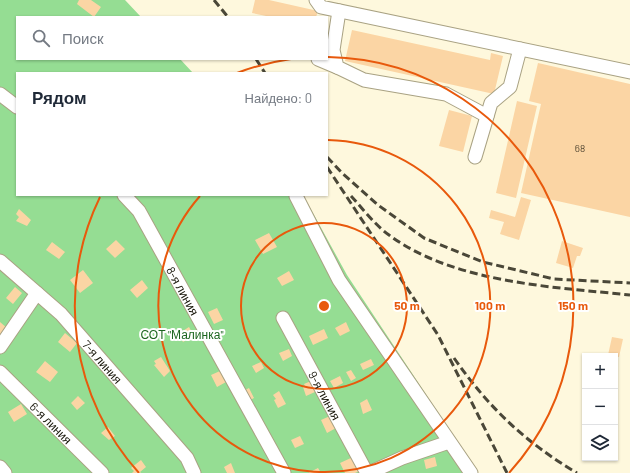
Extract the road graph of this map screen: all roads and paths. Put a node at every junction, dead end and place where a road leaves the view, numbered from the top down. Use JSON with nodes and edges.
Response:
{"nodes":[{"id":1,"x":316,"y":0,"type":"edge"},
{"id":2,"x":339,"y":11,"type":"junction"},
{"id":3,"x":520,"y":50,"type":"junction"},
{"id":4,"x":320,"y":60,"type":"edge"},
{"id":5,"x":337,"y":67,"type":"junction"},
{"id":6,"x":630,"y":72,"type":"edge"},
{"id":7,"x":0,"y":94,"type":"edge"},
{"id":8,"x":16,"y":106,"type":"edge"},
{"id":9,"x":487,"y":116,"type":"junction"},
{"id":10,"x":475,"y":157,"type":"dead end"},
{"id":11,"x":125,"y":196,"type":"edge"},
{"id":12,"x":296,"y":196,"type":"edge"},
{"id":13,"x":0,"y":261,"type":"edge"},
{"id":14,"x":37,"y":294,"type":"junction"},
{"id":15,"x":283,"y":318,"type":"dead end"},
{"id":16,"x":0,"y":347,"type":"edge"},
{"id":17,"x":0,"y":372,"type":"edge"},
{"id":18,"x":449,"y":442,"type":"junction"},
{"id":19,"x":0,"y":467,"type":"edge"},
{"id":20,"x":5,"y":473,"type":"edge"},
{"id":21,"x":102,"y":473,"type":"edge"},
{"id":22,"x":194,"y":473,"type":"edge"},
{"id":23,"x":284,"y":473,"type":"edge"},
{"id":24,"x":368,"y":473,"type":"edge"},
{"id":25,"x":471,"y":473,"type":"edge"}],
"edges":[{"from":1,"to":2,"type":"lane"},
{"from":2,"to":3,"type":"lane"},
{"from":2,"to":5,"type":"lane"},
{"from":3,"to":6,"type":"lane"},
{"from":3,"to":9,"type":"lane"},
{"from":4,"to":5,"type":"lane"},
{"from":5,"to":9,"type":"lane"},
{"from":7,"to":8,"type":"lane"},
{"from":9,"to":10,"type":"lane"},
{"from":11,"to":23,"type":"lane","name":"8-я линия"},
{"from":12,"to":18,"type":"lane"},
{"from":13,"to":14,"type":"lane","name":"7-я линия"},
{"from":14,"to":16,"type":"lane"},
{"from":14,"to":22,"type":"lane","name":"7-я линия"},
{"from":15,"to":24,"type":"lane","name":"9-я линия"},
{"from":17,"to":21,"type":"lane","name":"6-я линия"},
{"from":18,"to":24,"type":"lane"},
{"from":18,"to":25,"type":"lane"},
{"from":19,"to":20,"type":"lane"}]}
